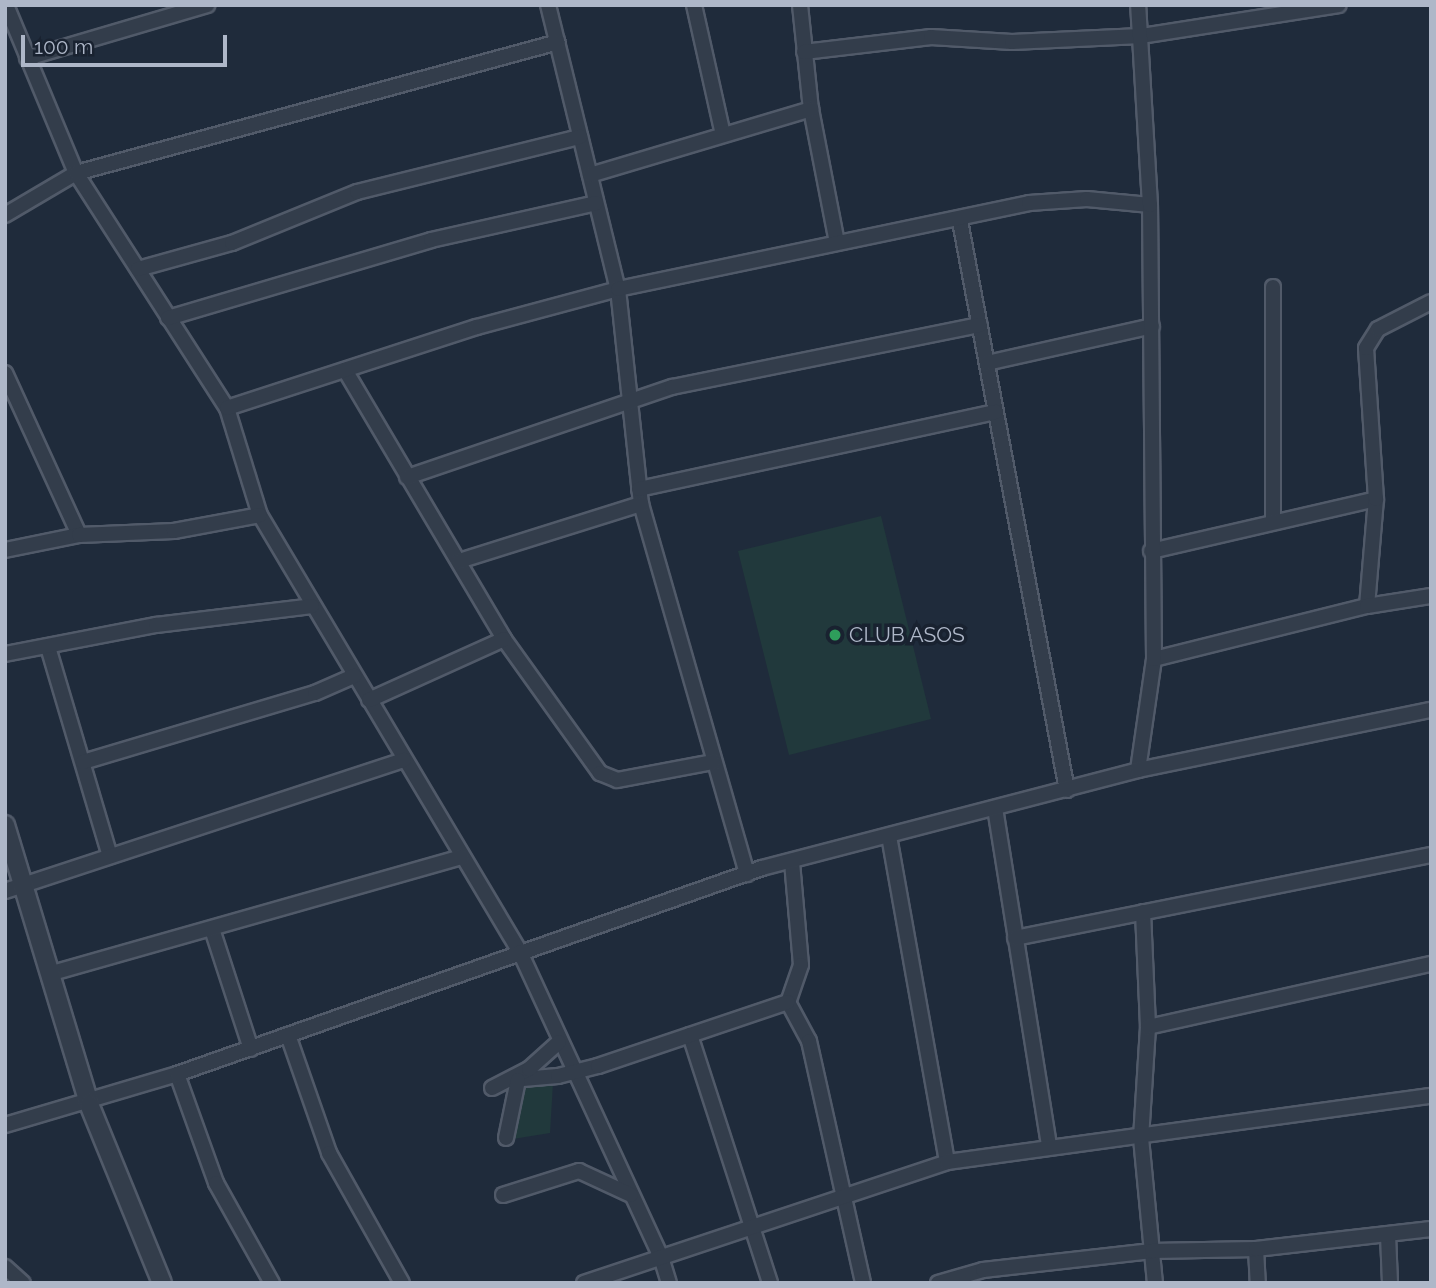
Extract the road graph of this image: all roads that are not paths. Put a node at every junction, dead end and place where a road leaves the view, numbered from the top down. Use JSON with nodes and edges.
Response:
{"nodes":[{"id":1,"x":6,"y":5,"type":"edge"},
{"id":2,"x":208,"y":5,"type":"edge"},
{"id":3,"x":548,"y":5,"type":"edge"},
{"id":4,"x":694,"y":5,"type":"edge"},
{"id":5,"x":800,"y":5,"type":"edge"},
{"id":6,"x":1138,"y":5,"type":"edge"},
{"id":7,"x":1339,"y":5,"type":"edge"},
{"id":8,"x":1141,"y":36,"type":"junction"},
{"id":9,"x":557,"y":42,"type":"junction"},
{"id":10,"x":804,"y":52,"type":"junction"},
{"id":11,"x":27,"y":58,"type":"junction"},
{"id":12,"x":811,"y":109,"type":"junction"},
{"id":13,"x":723,"y":135,"type":"junction"},
{"id":14,"x":580,"y":137,"type":"junction"},
{"id":15,"x":76,"y":173,"type":"junction"},
{"id":16,"x":590,"y":175,"type":"junction"},
{"id":17,"x":596,"y":203,"type":"junction"},
{"id":18,"x":1150,"y":205,"type":"junction"},
{"id":19,"x":5,"y":215,"type":"edge"},
{"id":20,"x":960,"y":221,"type":"junction"},
{"id":21,"x":837,"y":243,"type":"junction"},
{"id":22,"x":138,"y":269,"type":"junction"},
{"id":23,"x":1273,"y":287,"type":"dead end"},
{"id":24,"x":618,"y":289,"type":"junction"},
{"id":25,"x":1431,"y":302,"type":"edge"},
{"id":26,"x":168,"y":318,"type":"junction"},
{"id":27,"x":980,"y":325,"type":"junction"},
{"id":28,"x":1152,"y":326,"type":"junction"},
{"id":29,"x":987,"y":363,"type":"junction"},
{"id":30,"x":345,"y":370,"type":"junction"},
{"id":31,"x":5,"y":373,"type":"edge"},
{"id":32,"x":630,"y":404,"type":"junction"},
{"id":33,"x":228,"y":408,"type":"junction"},
{"id":34,"x":996,"y":412,"type":"junction"},
{"id":35,"x":407,"y":477,"type":"junction"},
{"id":36,"x":640,"y":497,"type":"junction"},
{"id":37,"x":1376,"y":499,"type":"junction"},
{"id":38,"x":260,"y":515,"type":"junction"},
{"id":39,"x":1273,"y":522,"type":"junction"},
{"id":40,"x":79,"y":535,"type":"junction"},
{"id":41,"x":5,"y":550,"type":"edge"},
{"id":42,"x":1151,"y":551,"type":"junction"},
{"id":43,"x":460,"y":561,"type":"junction"},
{"id":44,"x":1431,"y":596,"type":"edge"},
{"id":45,"x":312,"y":606,"type":"junction"},
{"id":46,"x":1367,"y":606,"type":"junction"},
{"id":47,"x":504,"y":639,"type":"junction"},
{"id":48,"x":48,"y":647,"type":"junction"},
{"id":49,"x":5,"y":654,"type":"edge"},
{"id":50,"x":1154,"y":659,"type":"junction"},
{"id":51,"x":354,"y":676,"type":"junction"},
{"id":52,"x":369,"y":700,"type":"junction"},
{"id":53,"x":1431,"y":710,"type":"edge"},
{"id":54,"x":404,"y":760,"type":"junction"},
{"id":55,"x":83,"y":762,"type":"junction"},
{"id":56,"x":713,"y":762,"type":"junction"},
{"id":57,"x":1138,"y":770,"type":"junction"},
{"id":58,"x":1067,"y":790,"type":"junction"},
{"id":59,"x":995,"y":808,"type":"junction"},
{"id":60,"x":5,"y":824,"type":"edge"},
{"id":61,"x":889,"y":836,"type":"junction"},
{"id":62,"x":1431,"y":855,"type":"edge"},
{"id":63,"x":110,"y":856,"type":"junction"},
{"id":64,"x":463,"y":857,"type":"junction"},
{"id":65,"x":792,"y":862,"type":"junction"},
{"id":66,"x":747,"y":874,"type":"junction"},
{"id":67,"x":23,"y":885,"type":"junction"},
{"id":68,"x":5,"y":891,"type":"edge"},
{"id":69,"x":1143,"y":912,"type":"junction"},
{"id":70,"x":212,"y":929,"type":"junction"},
{"id":71,"x":1015,"y":938,"type":"junction"},
{"id":72,"x":520,"y":952,"type":"junction"},
{"id":73,"x":1431,"y":964,"type":"edge"},
{"id":74,"x":52,"y":973,"type":"junction"},
{"id":75,"x":788,"y":1002,"type":"junction"},
{"id":76,"x":1148,"y":1027,"type":"junction"},
{"id":77,"x":288,"y":1035,"type":"junction"},
{"id":78,"x":690,"y":1035,"type":"junction"},
{"id":79,"x":559,"y":1042,"type":"junction"},
{"id":80,"x":251,"y":1049,"type":"junction"},
{"id":81,"x":572,"y":1072,"type":"junction"},
{"id":82,"x":177,"y":1074,"type":"junction"},
{"id":83,"x":515,"y":1080,"type":"junction"},
{"id":84,"x":492,"y":1087,"type":"dead end"},
{"id":85,"x":1431,"y":1096,"type":"edge"},
{"id":86,"x":89,"y":1104,"type":"junction"},
{"id":87,"x":5,"y":1125,"type":"edge"},
{"id":88,"x":506,"y":1138,"type":"dead end"},
{"id":89,"x":1141,"y":1138,"type":"junction"},
{"id":90,"x":1049,"y":1147,"type":"junction"},
{"id":91,"x":947,"y":1162,"type":"junction"},
{"id":92,"x":503,"y":1195,"type":"dead end"},
{"id":93,"x":631,"y":1195,"type":"junction"},
{"id":94,"x":842,"y":1199,"type":"junction"},
{"id":95,"x":752,"y":1227,"type":"junction"},
{"id":96,"x":1431,"y":1229,"type":"edge"},
{"id":97,"x":1388,"y":1235,"type":"junction"},
{"id":98,"x":1256,"y":1249,"type":"junction"},
{"id":99,"x":1152,"y":1251,"type":"junction"},
{"id":100,"x":661,"y":1258,"type":"junction"},
{"id":101,"x":5,"y":1267,"type":"edge"},
{"id":102,"x":23,"y":1283,"type":"edge"},
{"id":103,"x":162,"y":1283,"type":"edge"},
{"id":104,"x":272,"y":1283,"type":"edge"},
{"id":105,"x":402,"y":1283,"type":"edge"},
{"id":106,"x":584,"y":1283,"type":"edge"},
{"id":107,"x":669,"y":1283,"type":"edge"},
{"id":108,"x":770,"y":1283,"type":"edge"},
{"id":109,"x":863,"y":1283,"type":"edge"},
{"id":110,"x":938,"y":1283,"type":"edge"},
{"id":111,"x":1155,"y":1283,"type":"edge"},
{"id":112,"x":1258,"y":1283,"type":"edge"},
{"id":113,"x":1390,"y":1283,"type":"edge"}],
"edges":[{"from":1,"to":11,"type":"street"},
{"from":2,"to":11,"type":"street"},
{"from":3,"to":9,"type":"street"},
{"from":4,"to":13,"type":"street"},
{"from":5,"to":10,"type":"street"},
{"from":6,"to":8,"type":"street"},
{"from":7,"to":8,"type":"street"},
{"from":8,"to":10,"type":"street"},
{"from":8,"to":18,"type":"street"},
{"from":9,"to":14,"type":"street"},
{"from":9,"to":15,"type":"street"},
{"from":10,"to":12,"type":"street"},
{"from":11,"to":15,"type":"street"},
{"from":12,"to":13,"type":"street"},
{"from":12,"to":21,"type":"street"},
{"from":13,"to":16,"type":"street"},
{"from":14,"to":16,"type":"street"},
{"from":14,"to":22,"type":"street"},
{"from":15,"to":19,"type":"street"},
{"from":15,"to":22,"type":"street"},
{"from":16,"to":17,"type":"street"},
{"from":17,"to":24,"type":"street"},
{"from":17,"to":26,"type":"street"},
{"from":18,"to":20,"type":"street"},
{"from":18,"to":28,"type":"street"},
{"from":20,"to":21,"type":"street"},
{"from":20,"to":27,"type":"street"},
{"from":21,"to":24,"type":"street"},
{"from":22,"to":26,"type":"street"},
{"from":23,"to":39,"type":"street"},
{"from":24,"to":30,"type":"street"},
{"from":24,"to":32,"type":"street"},
{"from":25,"to":37,"type":"street"},
{"from":26,"to":33,"type":"street"},
{"from":27,"to":29,"type":"street"},
{"from":27,"to":32,"type":"street"},
{"from":28,"to":29,"type":"street"},
{"from":28,"to":42,"type":"street"},
{"from":29,"to":34,"type":"street"},
{"from":30,"to":33,"type":"street"},
{"from":30,"to":35,"type":"street"},
{"from":31,"to":40,"type":"street"},
{"from":32,"to":35,"type":"street"},
{"from":32,"to":36,"type":"street"},
{"from":33,"to":38,"type":"street"},
{"from":34,"to":36,"type":"street"},
{"from":34,"to":58,"type":"street"},
{"from":35,"to":43,"type":"street"},
{"from":36,"to":43,"type":"street"},
{"from":36,"to":56,"type":"street"},
{"from":37,"to":39,"type":"street"},
{"from":37,"to":46,"type":"street"},
{"from":38,"to":40,"type":"street"},
{"from":38,"to":45,"type":"street"},
{"from":39,"to":42,"type":"street"},
{"from":40,"to":41,"type":"street"},
{"from":42,"to":50,"type":"street"},
{"from":43,"to":47,"type":"street"},
{"from":44,"to":46,"type":"street"},
{"from":45,"to":48,"type":"street"},
{"from":45,"to":51,"type":"street"},
{"from":46,"to":50,"type":"street"},
{"from":47,"to":52,"type":"street"},
{"from":47,"to":56,"type":"street"},
{"from":48,"to":49,"type":"street"},
{"from":48,"to":55,"type":"street"},
{"from":50,"to":57,"type":"street"},
{"from":51,"to":52,"type":"street"},
{"from":51,"to":55,"type":"street"},
{"from":52,"to":54,"type":"street"},
{"from":53,"to":57,"type":"street"},
{"from":54,"to":63,"type":"street"},
{"from":54,"to":64,"type":"street"},
{"from":55,"to":63,"type":"street"},
{"from":56,"to":66,"type":"street"},
{"from":57,"to":58,"type":"street"},
{"from":58,"to":59,"type":"street"},
{"from":59,"to":61,"type":"street"},
{"from":59,"to":71,"type":"street"},
{"from":60,"to":67,"type":"street"},
{"from":61,"to":65,"type":"street"},
{"from":61,"to":91,"type":"street"},
{"from":62,"to":69,"type":"street"},
{"from":63,"to":67,"type":"street"},
{"from":64,"to":70,"type":"street"},
{"from":64,"to":72,"type":"street"},
{"from":65,"to":66,"type":"street"},
{"from":65,"to":75,"type":"street"},
{"from":66,"to":72,"type":"street"},
{"from":67,"to":68,"type":"street"},
{"from":67,"to":74,"type":"street"},
{"from":69,"to":71,"type":"street"},
{"from":69,"to":76,"type":"street"},
{"from":70,"to":74,"type":"street"},
{"from":70,"to":80,"type":"street"},
{"from":71,"to":90,"type":"street"},
{"from":72,"to":77,"type":"street"},
{"from":72,"to":79,"type":"street"},
{"from":73,"to":76,"type":"street"},
{"from":74,"to":86,"type":"street"},
{"from":75,"to":78,"type":"street"},
{"from":75,"to":94,"type":"street"},
{"from":76,"to":89,"type":"street"},
{"from":77,"to":80,"type":"street"},
{"from":77,"to":105,"type":"street"},
{"from":78,"to":81,"type":"street"},
{"from":78,"to":95,"type":"street"},
{"from":79,"to":81,"type":"street"},
{"from":79,"to":83,"type":"street"},
{"from":80,"to":82,"type":"street"},
{"from":81,"to":83,"type":"street"},
{"from":81,"to":93,"type":"street"},
{"from":82,"to":86,"type":"street"},
{"from":82,"to":104,"type":"street"},
{"from":83,"to":84,"type":"street"},
{"from":83,"to":88,"type":"street"},
{"from":85,"to":89,"type":"street"},
{"from":86,"to":87,"type":"street"},
{"from":86,"to":103,"type":"street"},
{"from":89,"to":90,"type":"street"},
{"from":89,"to":99,"type":"street"},
{"from":90,"to":91,"type":"street"},
{"from":91,"to":94,"type":"street"},
{"from":92,"to":93,"type":"street"},
{"from":93,"to":100,"type":"street"},
{"from":94,"to":95,"type":"street"},
{"from":94,"to":109,"type":"street"},
{"from":95,"to":100,"type":"street"},
{"from":95,"to":108,"type":"street"},
{"from":96,"to":97,"type":"street"},
{"from":97,"to":98,"type":"street"},
{"from":97,"to":113,"type":"street"},
{"from":98,"to":99,"type":"street"},
{"from":98,"to":112,"type":"street"},
{"from":99,"to":110,"type":"street"},
{"from":99,"to":111,"type":"street"},
{"from":100,"to":106,"type":"street"},
{"from":100,"to":107,"type":"street"},
{"from":101,"to":102,"type":"street"}]}
